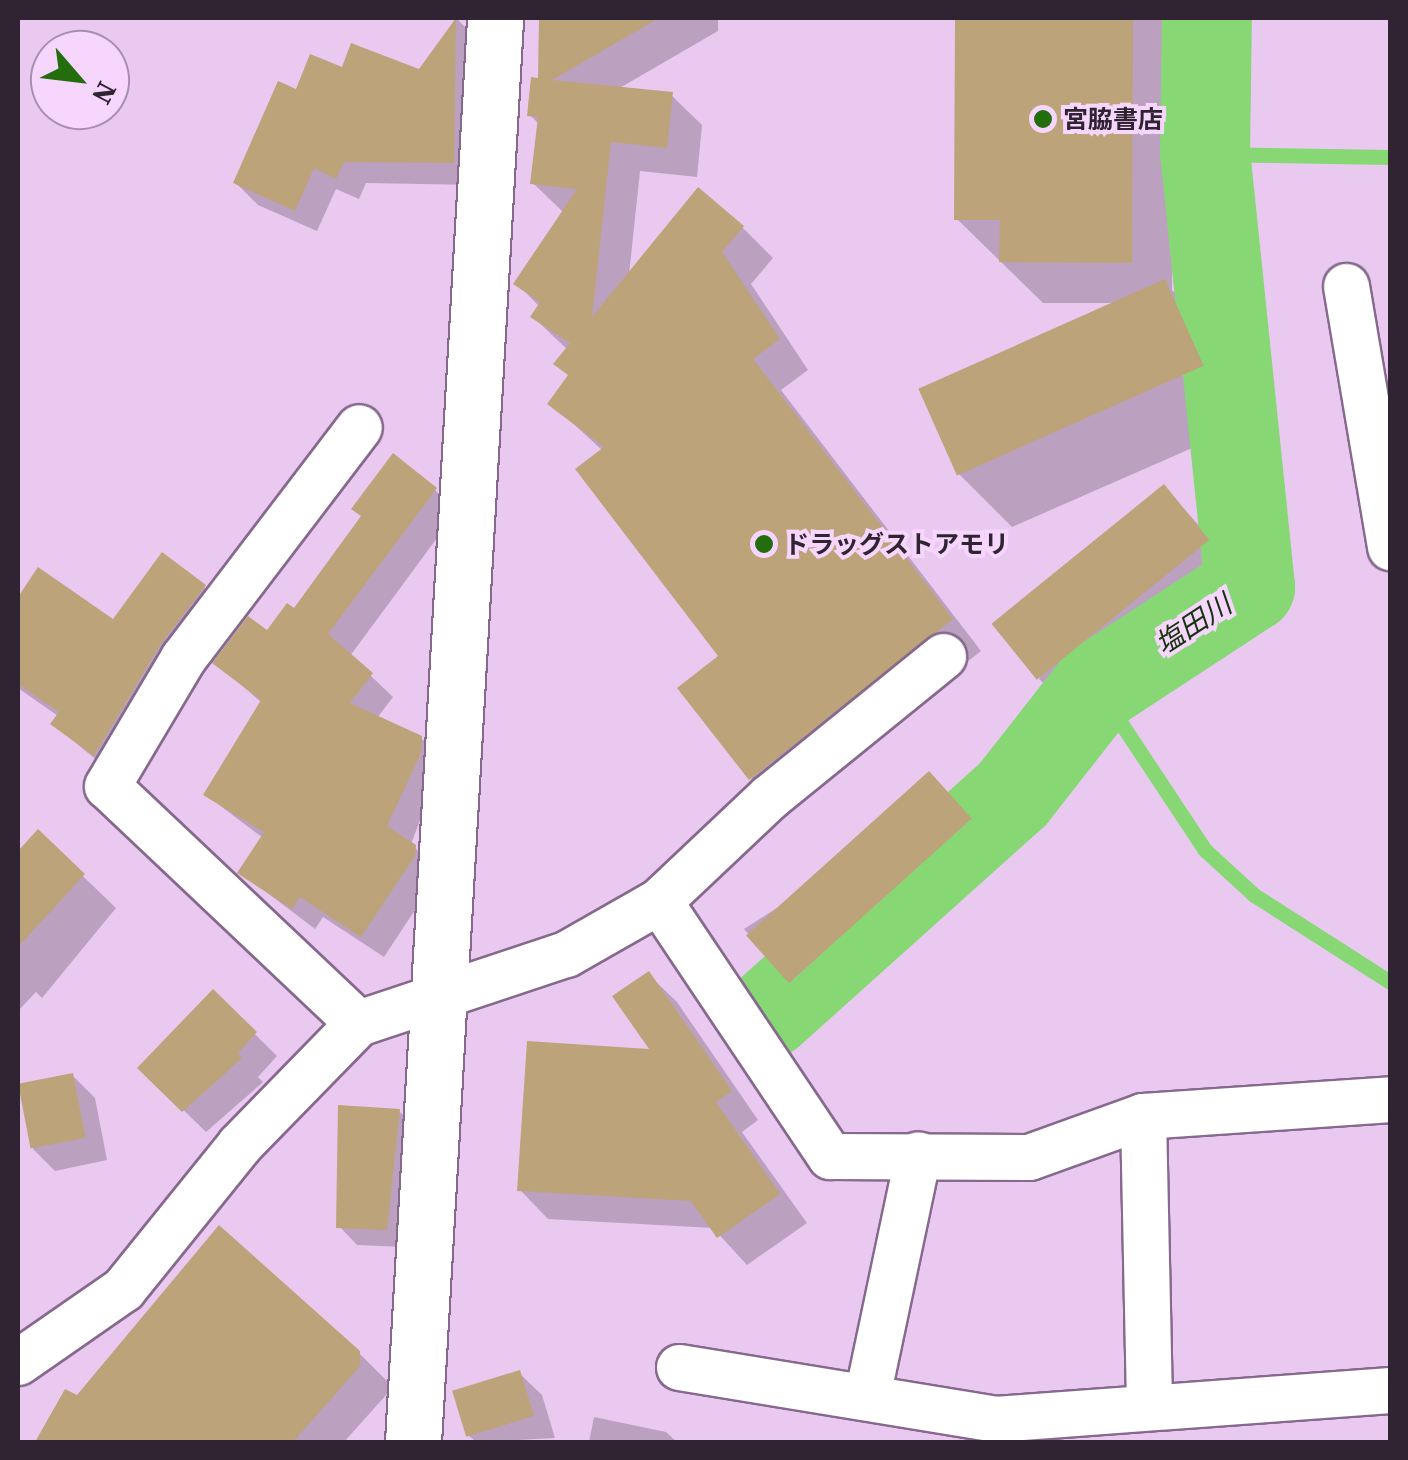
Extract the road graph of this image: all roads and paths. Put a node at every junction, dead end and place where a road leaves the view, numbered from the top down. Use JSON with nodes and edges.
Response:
{"nodes":[{"id":1,"x":494,"y":18,"type":"edge"},
{"id":2,"x":1346,"y":286,"type":"dead end"},
{"id":3,"x":358,"y":428,"type":"dead end"},
{"id":4,"x":1390,"y":547,"type":"edge"},
{"id":5,"x":943,"y":656,"type":"dead end"},
{"id":6,"x":660,"y":901,"type":"junction"},
{"id":7,"x":440,"y":994,"type":"junction"},
{"id":8,"x":358,"y":1023,"type":"junction"},
{"id":9,"x":1390,"y":1099,"type":"edge"},
{"id":10,"x":1143,"y":1116,"type":"junction"},
{"id":11,"x":918,"y":1154,"type":"junction"},
{"id":12,"x":18,"y":1362,"type":"edge"},
{"id":13,"x":678,"y":1368,"type":"dead end"},
{"id":14,"x":1390,"y":1390,"type":"edge"},
{"id":15,"x":867,"y":1396,"type":"junction"},
{"id":16,"x":1149,"y":1403,"type":"junction"},
{"id":17,"x":413,"y":1442,"type":"edge"}],
"edges":[{"from":1,"to":7,"type":"street"},
{"from":2,"to":4,"type":"street"},
{"from":3,"to":8,"type":"street"},
{"from":5,"to":6,"type":"street"},
{"from":6,"to":7,"type":"street"},
{"from":6,"to":11,"type":"street"},
{"from":7,"to":8,"type":"street"},
{"from":7,"to":17,"type":"street"},
{"from":8,"to":12,"type":"street"},
{"from":9,"to":10,"type":"street"},
{"from":10,"to":11,"type":"street"},
{"from":10,"to":16,"type":"street"},
{"from":11,"to":15,"type":"street"},
{"from":13,"to":15,"type":"street"},
{"from":14,"to":16,"type":"street"},
{"from":15,"to":16,"type":"street"}]}
